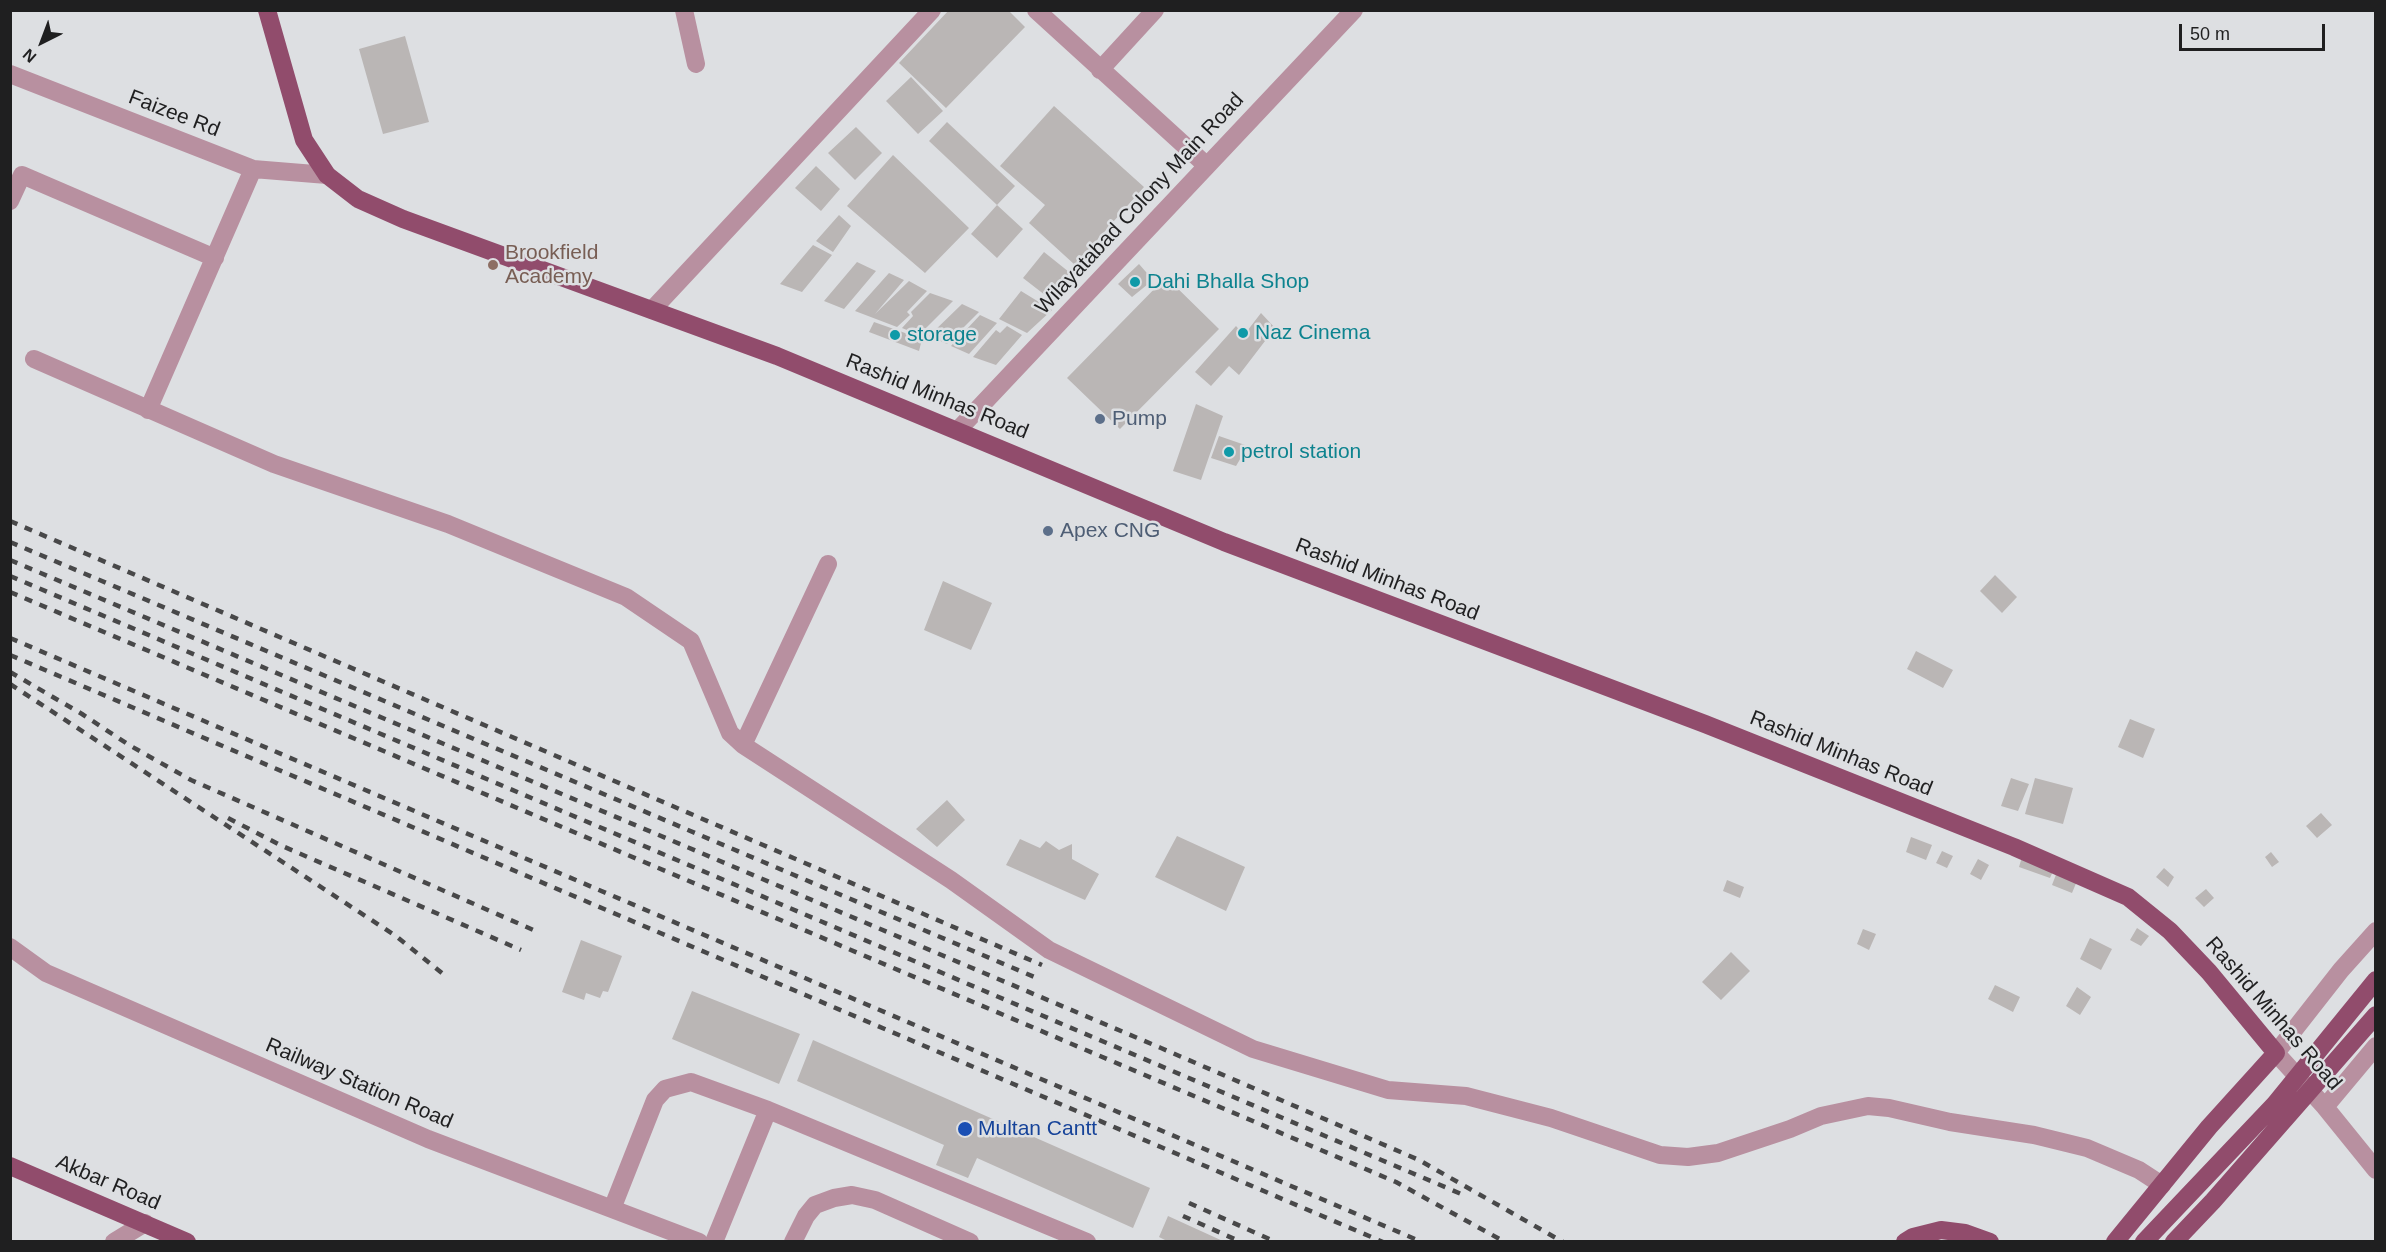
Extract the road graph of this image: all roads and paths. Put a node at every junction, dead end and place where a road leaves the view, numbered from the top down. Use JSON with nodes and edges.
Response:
{"nodes":[{"id":1,"x":267,"y":10,"type":"edge"},
{"id":2,"x":684,"y":10,"type":"edge"},
{"id":3,"x":932,"y":10,"type":"edge"},
{"id":4,"x":1155,"y":10,"type":"edge"},
{"id":5,"x":1354,"y":10,"type":"edge"},
{"id":6,"x":1036,"y":11,"type":"edge"},
{"id":7,"x":696,"y":64,"type":"dead end"},
{"id":8,"x":1100,"y":69,"type":"junction"},
{"id":9,"x":10,"y":74,"type":"edge"},
{"id":10,"x":1206,"y":165,"type":"junction"},
{"id":11,"x":253,"y":169,"type":"junction"},
{"id":12,"x":327,"y":175,"type":"junction"},
{"id":13,"x":10,"y":201,"type":"edge"},
{"id":14,"x":214,"y":258,"type":"junction"},
{"id":15,"x":652,"y":310,"type":"junction"},
{"id":16,"x":34,"y":359,"type":"dead end"},
{"id":17,"x":148,"y":410,"type":"junction"},
{"id":18,"x":958,"y":430,"type":"junction"},
{"id":19,"x":828,"y":564,"type":"dead end"},
{"id":20,"x":743,"y":746,"type":"junction"},
{"id":21,"x":2376,"y":931,"type":"edge"},
{"id":22,"x":10,"y":947,"type":"edge"},
{"id":23,"x":2376,"y":980,"type":"edge"},
{"id":24,"x":2376,"y":1015,"type":"edge"},
{"id":25,"x":2376,"y":1046,"type":"edge"},
{"id":26,"x":2276,"y":1053,"type":"junction"},
{"id":27,"x":2325,"y":1107,"type":"junction"},
{"id":28,"x":768,"y":1110,"type":"junction"},
{"id":29,"x":10,"y":1166,"type":"edge"},
{"id":30,"x":2376,"y":1170,"type":"edge"},
{"id":31,"x":2162,"y":1185,"type":"junction"},
{"id":32,"x":612,"y":1209,"type":"junction"},
{"id":33,"x":145,"y":1223,"type":"junction"},
{"id":34,"x":114,"y":1242,"type":"edge"},
{"id":35,"x":187,"y":1242,"type":"edge"},
{"id":36,"x":699,"y":1242,"type":"edge"},
{"id":37,"x":714,"y":1242,"type":"edge"},
{"id":38,"x":793,"y":1242,"type":"edge"},
{"id":39,"x":970,"y":1242,"type":"edge"},
{"id":40,"x":1088,"y":1242,"type":"edge"},
{"id":41,"x":1905,"y":1242,"type":"edge"},
{"id":42,"x":1990,"y":1242,"type":"edge"},
{"id":43,"x":2115,"y":1242,"type":"edge"},
{"id":44,"x":2144,"y":1242,"type":"edge"},
{"id":45,"x":2174,"y":1242,"type":"edge"}],
"edges":[{"from":1,"to":12,"type":"main road","name":"Rashid Minhas Road"},
{"from":2,"to":7,"type":"street"},
{"from":3,"to":15,"type":"street"},
{"from":4,"to":8,"type":"street"},
{"from":5,"to":10,"type":"street","name":"Wilayatabad Colony Main Road"},
{"from":6,"to":8,"type":"street"},
{"from":8,"to":10,"type":"street"},
{"from":9,"to":11,"type":"street","name":"Faizee Rd"},
{"from":10,"to":18,"type":"street","name":"Wilayatabad Colony Main Road"},
{"from":11,"to":12,"type":"street","name":"Faizee Rd"},
{"from":11,"to":14,"type":"street"},
{"from":12,"to":15,"type":"main road","name":"Rashid Minhas Road"},
{"from":13,"to":14,"type":"street"},
{"from":14,"to":17,"type":"street"},
{"from":15,"to":18,"type":"main road","name":"Rashid Minhas Road"},
{"from":16,"to":17,"type":"street"},
{"from":17,"to":20,"type":"street"},
{"from":18,"to":26,"type":"main road","name":"Rashid Minhas Road"},
{"from":19,"to":20,"type":"street"},
{"from":20,"to":31,"type":"street"},
{"from":21,"to":26,"type":"street"},
{"from":22,"to":32,"type":"street","name":"Railway Station Road"},
{"from":23,"to":44,"type":"main road","bridge":true},
{"from":24,"to":45,"type":"main road","bridge":true},
{"from":25,"to":27,"type":"street"},
{"from":26,"to":27,"type":"street","name":"Rashid Minhas Road"},
{"from":26,"to":31,"type":"main road"},
{"from":27,"to":30,"type":"street","name":"Rashid Minhas Road"},
{"from":28,"to":32,"type":"street"},
{"from":28,"to":37,"type":"street"},
{"from":28,"to":40,"type":"street"},
{"from":29,"to":33,"type":"main road","name":"Akbar Road"},
{"from":31,"to":43,"type":"main road"},
{"from":32,"to":36,"type":"street","name":"Railway Station Road"},
{"from":33,"to":34,"type":"street"},
{"from":33,"to":35,"type":"main road","name":"Akbar Road"},
{"from":38,"to":39,"type":"street"},
{"from":41,"to":42,"type":"main road"}]}
